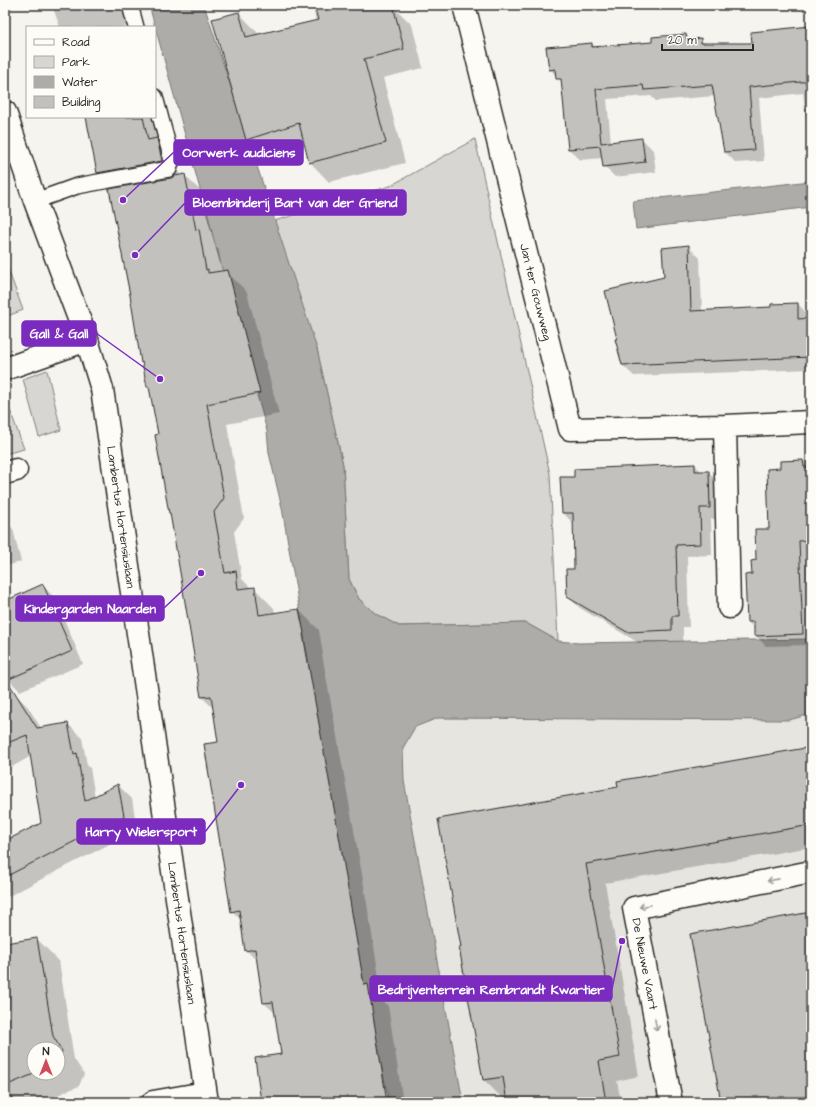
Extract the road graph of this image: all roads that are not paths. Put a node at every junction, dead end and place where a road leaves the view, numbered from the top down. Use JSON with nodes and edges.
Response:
{"nodes":[{"id":1,"x":130,"y":5,"type":"edge"},
{"id":2,"x":464,"y":5,"type":"edge"},
{"id":3,"x":136,"y":26,"type":"edge"},
{"id":4,"x":156,"y":102,"type":"edge"},
{"id":5,"x":5,"y":112,"type":"edge"},
{"id":6,"x":35,"y":201,"type":"junction"},
{"id":7,"x":88,"y":340,"type":"junction"},
{"id":8,"x":5,"y":369,"type":"edge"},
{"id":9,"x":811,"y":422,"type":"edge"},
{"id":10,"x":725,"y":426,"type":"junction"},
{"id":11,"x":729,"y":607,"type":"dead end"},
{"id":12,"x":811,"y":872,"type":"edge"},
{"id":13,"x":206,"y":1097,"type":"edge"},
{"id":14,"x":153,"y":1102,"type":"edge"},
{"id":15,"x":671,"y":1102,"type":"edge"}],
"edges":[{"from":1,"to":3,"type":"lane"},
{"from":2,"to":10,"type":"street","name":"Jan ter Gouwweg"},
{"from":4,"to":6,"type":"lane"},
{"from":5,"to":6,"type":"street","name":"Lambertus Hortensiuslaan"},
{"from":6,"to":7,"type":"street","name":"Lambertus Hortensiuslaan"},
{"from":7,"to":8,"type":"street"},
{"from":7,"to":13,"type":"street","name":"Lambertus Hortensiuslaan"},
{"from":9,"to":10,"type":"street","name":"Jan ter Gouwweg"},
{"from":10,"to":11,"type":"street"},
{"from":12,"to":15,"type":"street","name":"De Nieuwe Vaart","one_way":true},
{"from":13,"to":14,"type":"street"}]}
